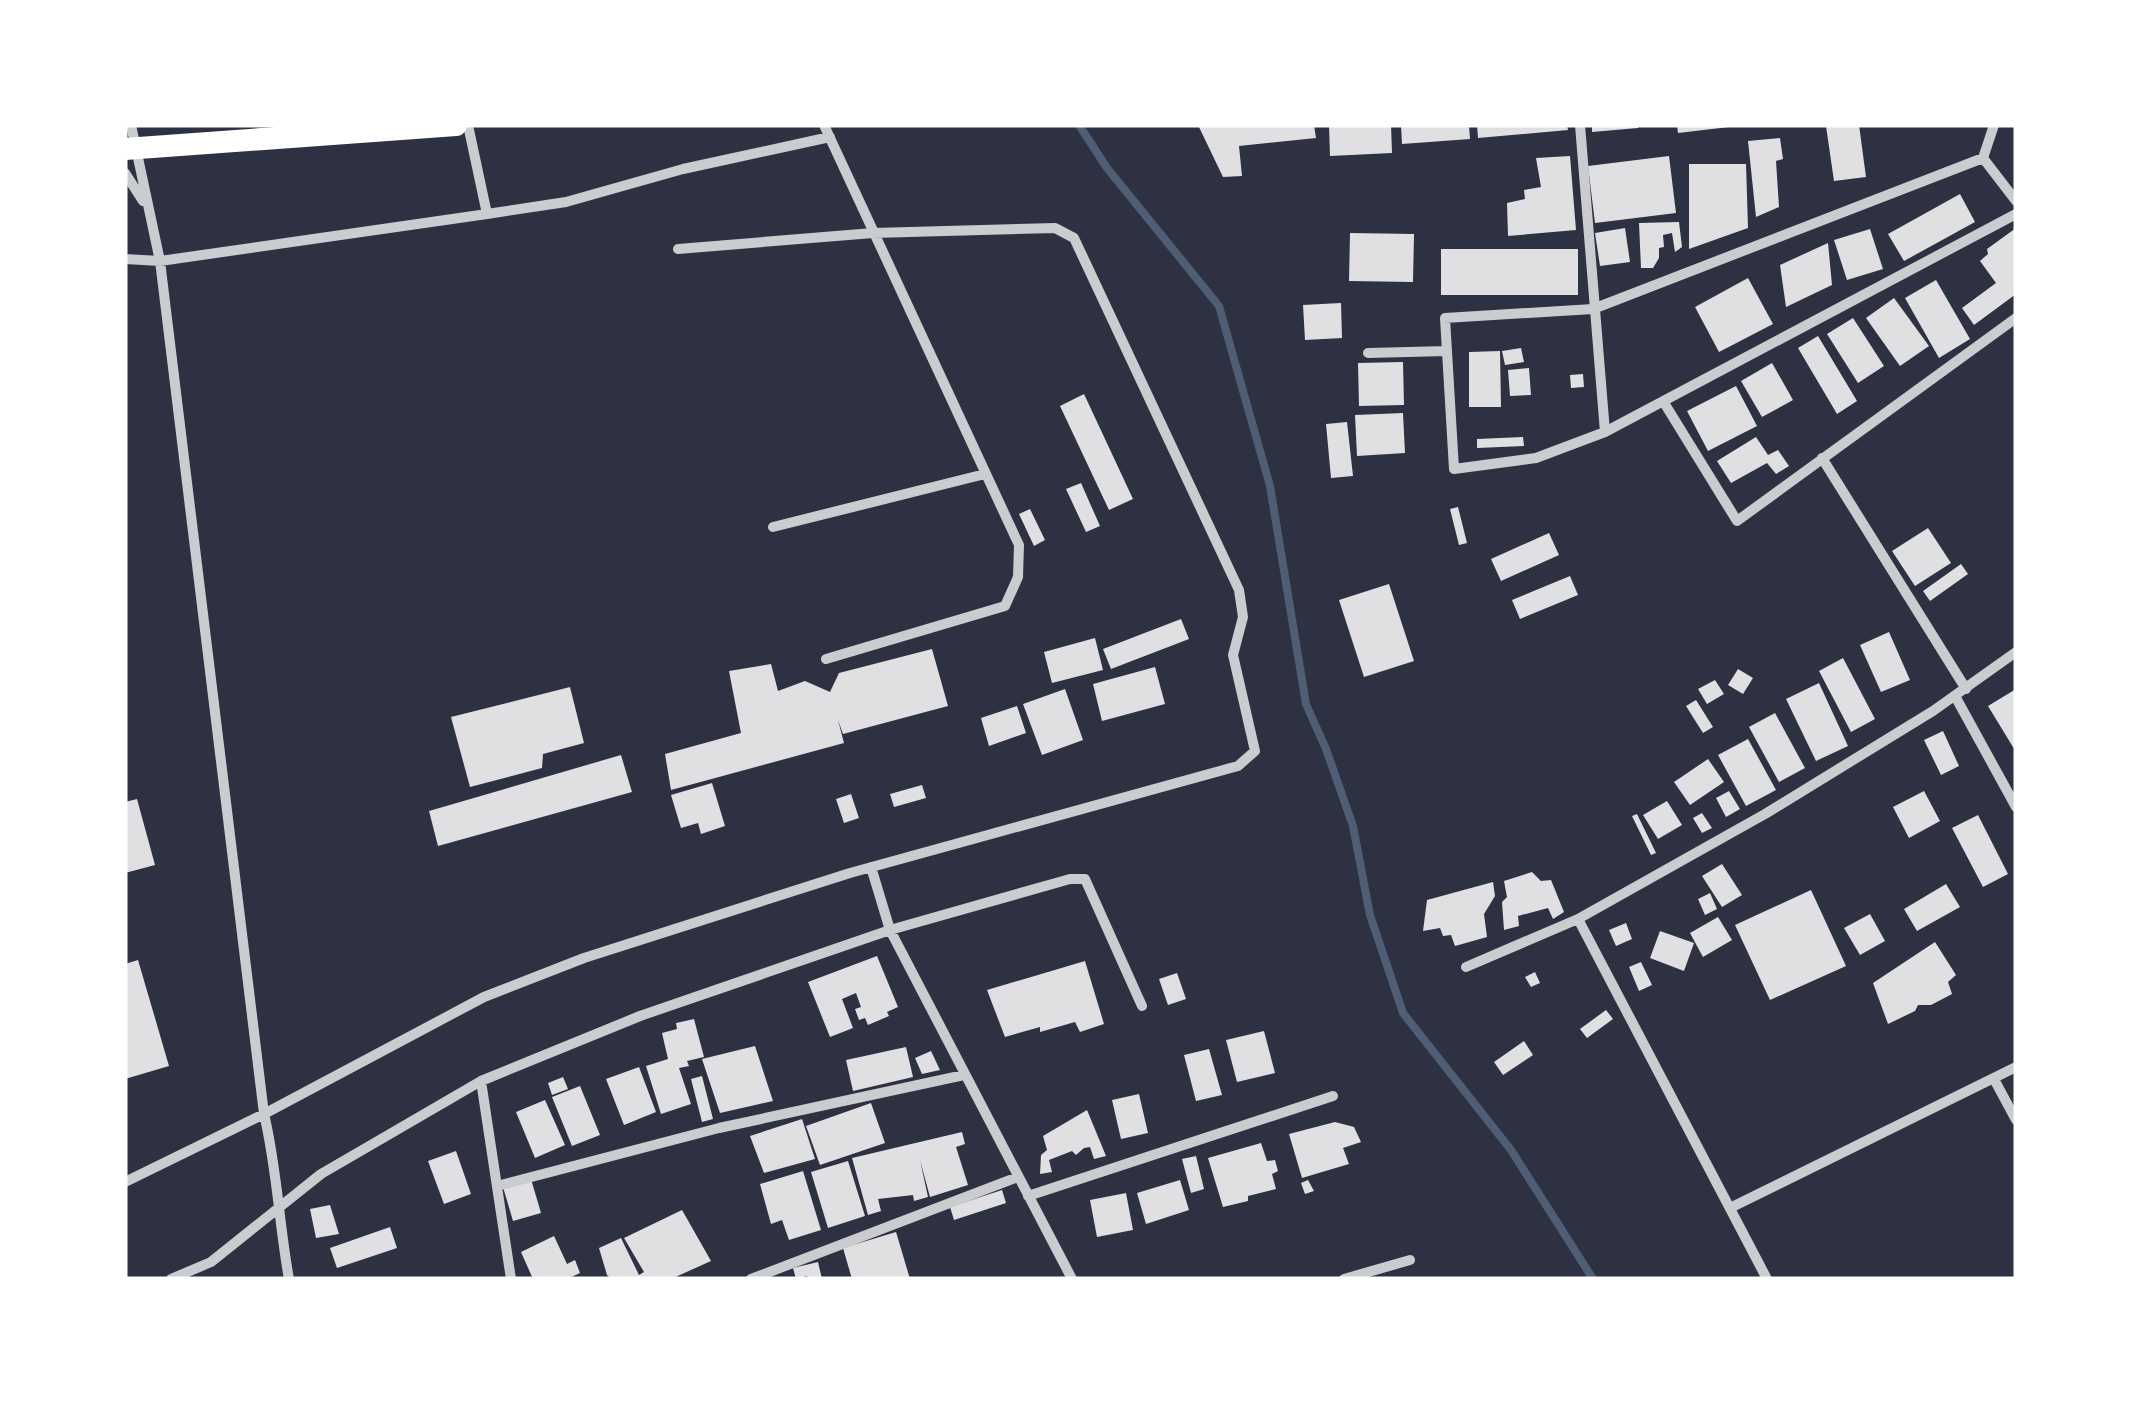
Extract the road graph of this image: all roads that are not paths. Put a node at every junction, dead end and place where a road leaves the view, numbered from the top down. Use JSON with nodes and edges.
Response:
{"nodes":[{"id":1,"x":131,"y":125,"type":"edge"},
{"id":2,"x":456,"y":125,"type":"edge"},
{"id":3,"x":468,"y":125,"type":"edge"},
{"id":4,"x":824,"y":125,"type":"edge"},
{"id":5,"x":1580,"y":125,"type":"edge"},
{"id":6,"x":1994,"y":125,"type":"edge"},
{"id":7,"x":830,"y":138,"type":"junction"},
{"id":8,"x":132,"y":148,"type":"edge"},
{"id":9,"x":1983,"y":158,"type":"junction"},
{"id":10,"x":125,"y":173,"type":"edge"},
{"id":11,"x":2016,"y":200,"type":"edge"},
{"id":12,"x":146,"y":206,"type":"junction"},
{"id":13,"x":487,"y":214,"type":"junction"},
{"id":14,"x":2016,"y":214,"type":"edge"},
{"id":15,"x":873,"y":233,"type":"junction"},
{"id":16,"x":678,"y":249,"type":"dead end"},
{"id":17,"x":125,"y":259,"type":"edge"},
{"id":18,"x":160,"y":261,"type":"junction"},
{"id":19,"x":1593,"y":309,"type":"junction"},
{"id":20,"x":2016,"y":318,"type":"edge"},
{"id":21,"x":1447,"y":351,"type":"junction"},
{"id":22,"x":1368,"y":352,"type":"dead end"},
{"id":23,"x":1663,"y":401,"type":"junction"},
{"id":24,"x":1605,"y":432,"type":"junction"},
{"id":25,"x":1822,"y":458,"type":"junction"},
{"id":26,"x":986,"y":474,"type":"junction"},
{"id":27,"x":773,"y":528,"type":"dead end"},
{"id":28,"x":2016,"y":652,"type":"edge"},
{"id":29,"x":826,"y":659,"type":"dead end"},
{"id":30,"x":1966,"y":689,"type":"junction"},
{"id":31,"x":1955,"y":696,"type":"junction"},
{"id":32,"x":2016,"y":808,"type":"edge"},
{"id":33,"x":870,"y":867,"type":"junction"},
{"id":34,"x":1578,"y":919,"type":"junction"},
{"id":35,"x":890,"y":930,"type":"junction"},
{"id":36,"x":1466,"y":968,"type":"dead end"},
{"id":37,"x":1142,"y":1006,"type":"dead end"},
{"id":38,"x":2016,"y":1068,"type":"edge"},
{"id":39,"x":964,"y":1076,"type":"junction"},
{"id":40,"x":1994,"y":1079,"type":"junction"},
{"id":41,"x":481,"y":1081,"type":"junction"},
{"id":42,"x":1334,"y":1096,"type":"dead end"},
{"id":43,"x":264,"y":1114,"type":"junction"},
{"id":44,"x":2016,"y":1120,"type":"edge"},
{"id":45,"x":1018,"y":1177,"type":"junction"},
{"id":46,"x":125,"y":1182,"type":"edge"},
{"id":47,"x":497,"y":1186,"type":"junction"},
{"id":48,"x":1028,"y":1196,"type":"junction"},
{"id":49,"x":1730,"y":1208,"type":"junction"},
{"id":50,"x":277,"y":1211,"type":"junction"},
{"id":51,"x":1410,"y":1260,"type":"dead end"},
{"id":52,"x":171,"y":1279,"type":"edge"},
{"id":53,"x":290,"y":1279,"type":"edge"},
{"id":54,"x":511,"y":1279,"type":"edge"},
{"id":55,"x":751,"y":1279,"type":"edge"},
{"id":56,"x":1072,"y":1279,"type":"edge"},
{"id":57,"x":1344,"y":1279,"type":"edge"},
{"id":58,"x":1767,"y":1279,"type":"edge"}],
"edges":[{"from":1,"to":8,"type":"street"},
{"from":2,"to":8,"type":"main road"},
{"from":3,"to":13,"type":"street"},
{"from":4,"to":7,"type":"street"},
{"from":5,"to":19,"type":"street"},
{"from":6,"to":9,"type":"street"},
{"from":7,"to":13,"type":"street"},
{"from":7,"to":15,"type":"street"},
{"from":8,"to":12,"type":"street"},
{"from":9,"to":11,"type":"street"},
{"from":9,"to":19,"type":"street"},
{"from":10,"to":12,"type":"street"},
{"from":12,"to":18,"type":"street"},
{"from":13,"to":18,"type":"street"},
{"from":14,"to":23,"type":"street"},
{"from":15,"to":16,"type":"street"},
{"from":15,"to":26,"type":"street"},
{"from":15,"to":33,"type":"street"},
{"from":17,"to":18,"type":"street"},
{"from":18,"to":43,"type":"street"},
{"from":19,"to":21,"type":"street"},
{"from":19,"to":24,"type":"street"},
{"from":20,"to":25,"type":"street"},
{"from":21,"to":22,"type":"street"},
{"from":21,"to":24,"type":"street"},
{"from":23,"to":24,"type":"street"},
{"from":23,"to":25,"type":"street"},
{"from":25,"to":30,"type":"street"},
{"from":26,"to":27,"type":"street"},
{"from":26,"to":29,"type":"street"},
{"from":28,"to":30,"type":"street"},
{"from":30,"to":31,"type":"street"},
{"from":31,"to":32,"type":"street"},
{"from":31,"to":34,"type":"street"},
{"from":33,"to":35,"type":"street"},
{"from":33,"to":43,"type":"street"},
{"from":34,"to":36,"type":"street"},
{"from":34,"to":49,"type":"street"},
{"from":35,"to":37,"type":"street"},
{"from":35,"to":39,"type":"street"},
{"from":35,"to":41,"type":"street"},
{"from":38,"to":40,"type":"street"},
{"from":39,"to":45,"type":"street"},
{"from":39,"to":47,"type":"street"},
{"from":40,"to":44,"type":"street"},
{"from":40,"to":49,"type":"street"},
{"from":41,"to":47,"type":"street"},
{"from":41,"to":50,"type":"street"},
{"from":42,"to":48,"type":"street"},
{"from":43,"to":46,"type":"street"},
{"from":43,"to":50,"type":"street"},
{"from":45,"to":48,"type":"street"},
{"from":45,"to":55,"type":"street"},
{"from":47,"to":54,"type":"street"},
{"from":48,"to":56,"type":"street"},
{"from":49,"to":58,"type":"street"},
{"from":50,"to":52,"type":"street"},
{"from":50,"to":53,"type":"street"},
{"from":51,"to":57,"type":"street"}]}
